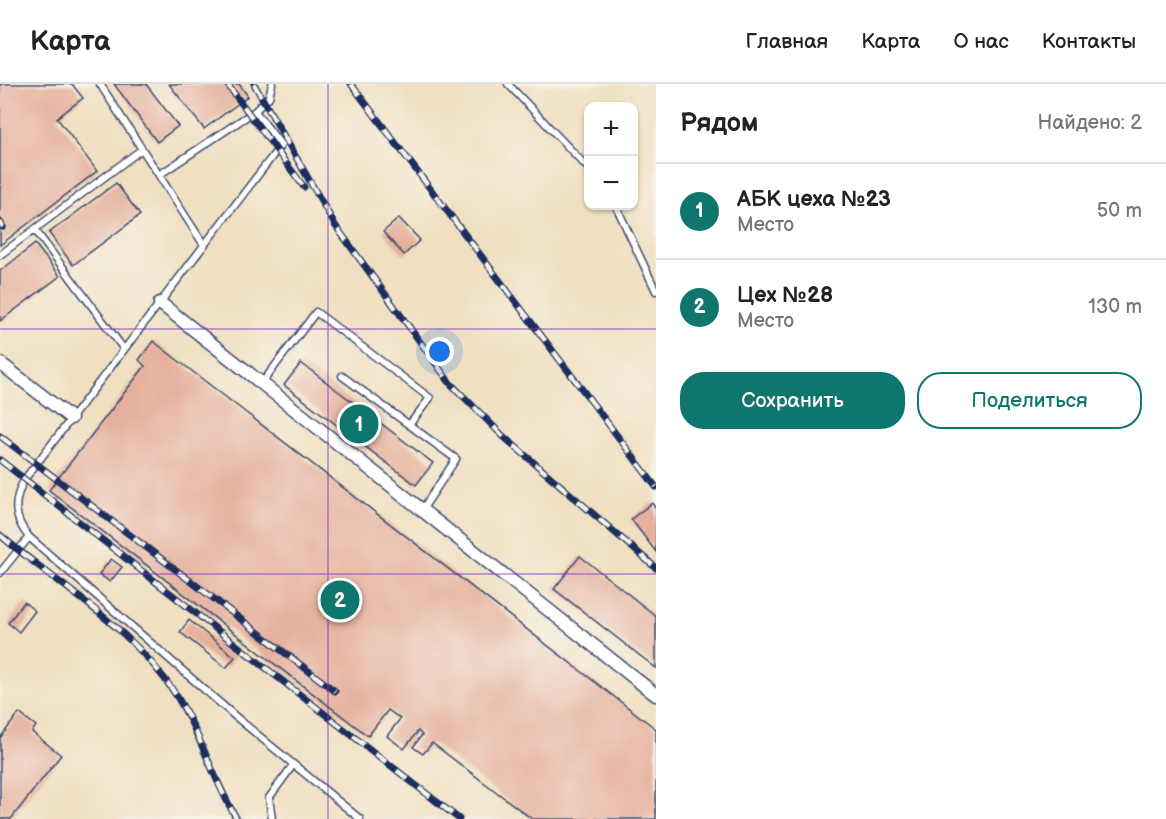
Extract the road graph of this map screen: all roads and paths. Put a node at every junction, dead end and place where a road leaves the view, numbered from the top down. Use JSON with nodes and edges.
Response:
{"nodes":[{"id":1,"x":100,"y":84,"type":"edge"},
{"id":2,"x":272,"y":84,"type":"edge"},
{"id":3,"x":508,"y":84,"type":"edge"},
{"id":4,"x":255,"y":111,"type":"junction"},
{"id":5,"x":142,"y":149,"type":"junction"},
{"id":6,"x":584,"y":164,"type":"edge"},
{"id":7,"x":159,"y":176,"type":"junction"},
{"id":8,"x":618,"y":210,"type":"edge"},
{"id":9,"x":35,"y":230,"type":"junction"},
{"id":10,"x":204,"y":245,"type":"junction"},
{"id":11,"x":0,"y":255,"type":"edge"},
{"id":12,"x":656,"y":291,"type":"edge"},
{"id":13,"x":160,"y":303,"type":"junction"},
{"id":14,"x":123,"y":348,"type":"junction"},
{"id":15,"x":0,"y":363,"type":"edge"},
{"id":16,"x":342,"y":376,"type":"dead end"},
{"id":17,"x":262,"y":383,"type":"junction"},
{"id":18,"x":71,"y":418,"type":"junction"},
{"id":19,"x":409,"y":425,"type":"junction"},
{"id":20,"x":422,"y":510,"type":"junction"},
{"id":21,"x":29,"y":537,"type":"junction"},
{"id":22,"x":0,"y":573,"type":"edge"},
{"id":23,"x":656,"y":696,"type":"edge"},
{"id":24,"x":293,"y":765,"type":"junction"},
{"id":25,"x":352,"y":817,"type":"edge"},
{"id":26,"x":272,"y":819,"type":"edge"},
{"id":27,"x":360,"y":819,"type":"edge"}],
"edges":[{"from":1,"to":5,"type":"lane"},
{"from":2,"to":4,"type":"lane"},
{"from":3,"to":6,"type":"lane"},
{"from":4,"to":7,"type":"lane"},
{"from":4,"to":10,"type":"lane"},
{"from":5,"to":7,"type":"lane"},
{"from":5,"to":9,"type":"lane"},
{"from":7,"to":10,"type":"lane"},
{"from":8,"to":12,"type":"lane"},
{"from":9,"to":11,"type":"lane"},
{"from":9,"to":14,"type":"lane"},
{"from":10,"to":13,"type":"lane"},
{"from":13,"to":14,"type":"lane"},
{"from":13,"to":17,"type":"street"},
{"from":14,"to":18,"type":"lane"},
{"from":15,"to":18,"type":"street"},
{"from":16,"to":19,"type":"lane"},
{"from":17,"to":19,"type":"lane"},
{"from":17,"to":20,"type":"street"},
{"from":18,"to":21,"type":"lane"},
{"from":19,"to":20,"type":"lane"},
{"from":20,"to":23,"type":"street"},
{"from":21,"to":22,"type":"lane"},
{"from":21,"to":24,"type":"lane"},
{"from":24,"to":25,"type":"lane"},
{"from":24,"to":26,"type":"lane"},
{"from":25,"to":27,"type":"lane"}]}
